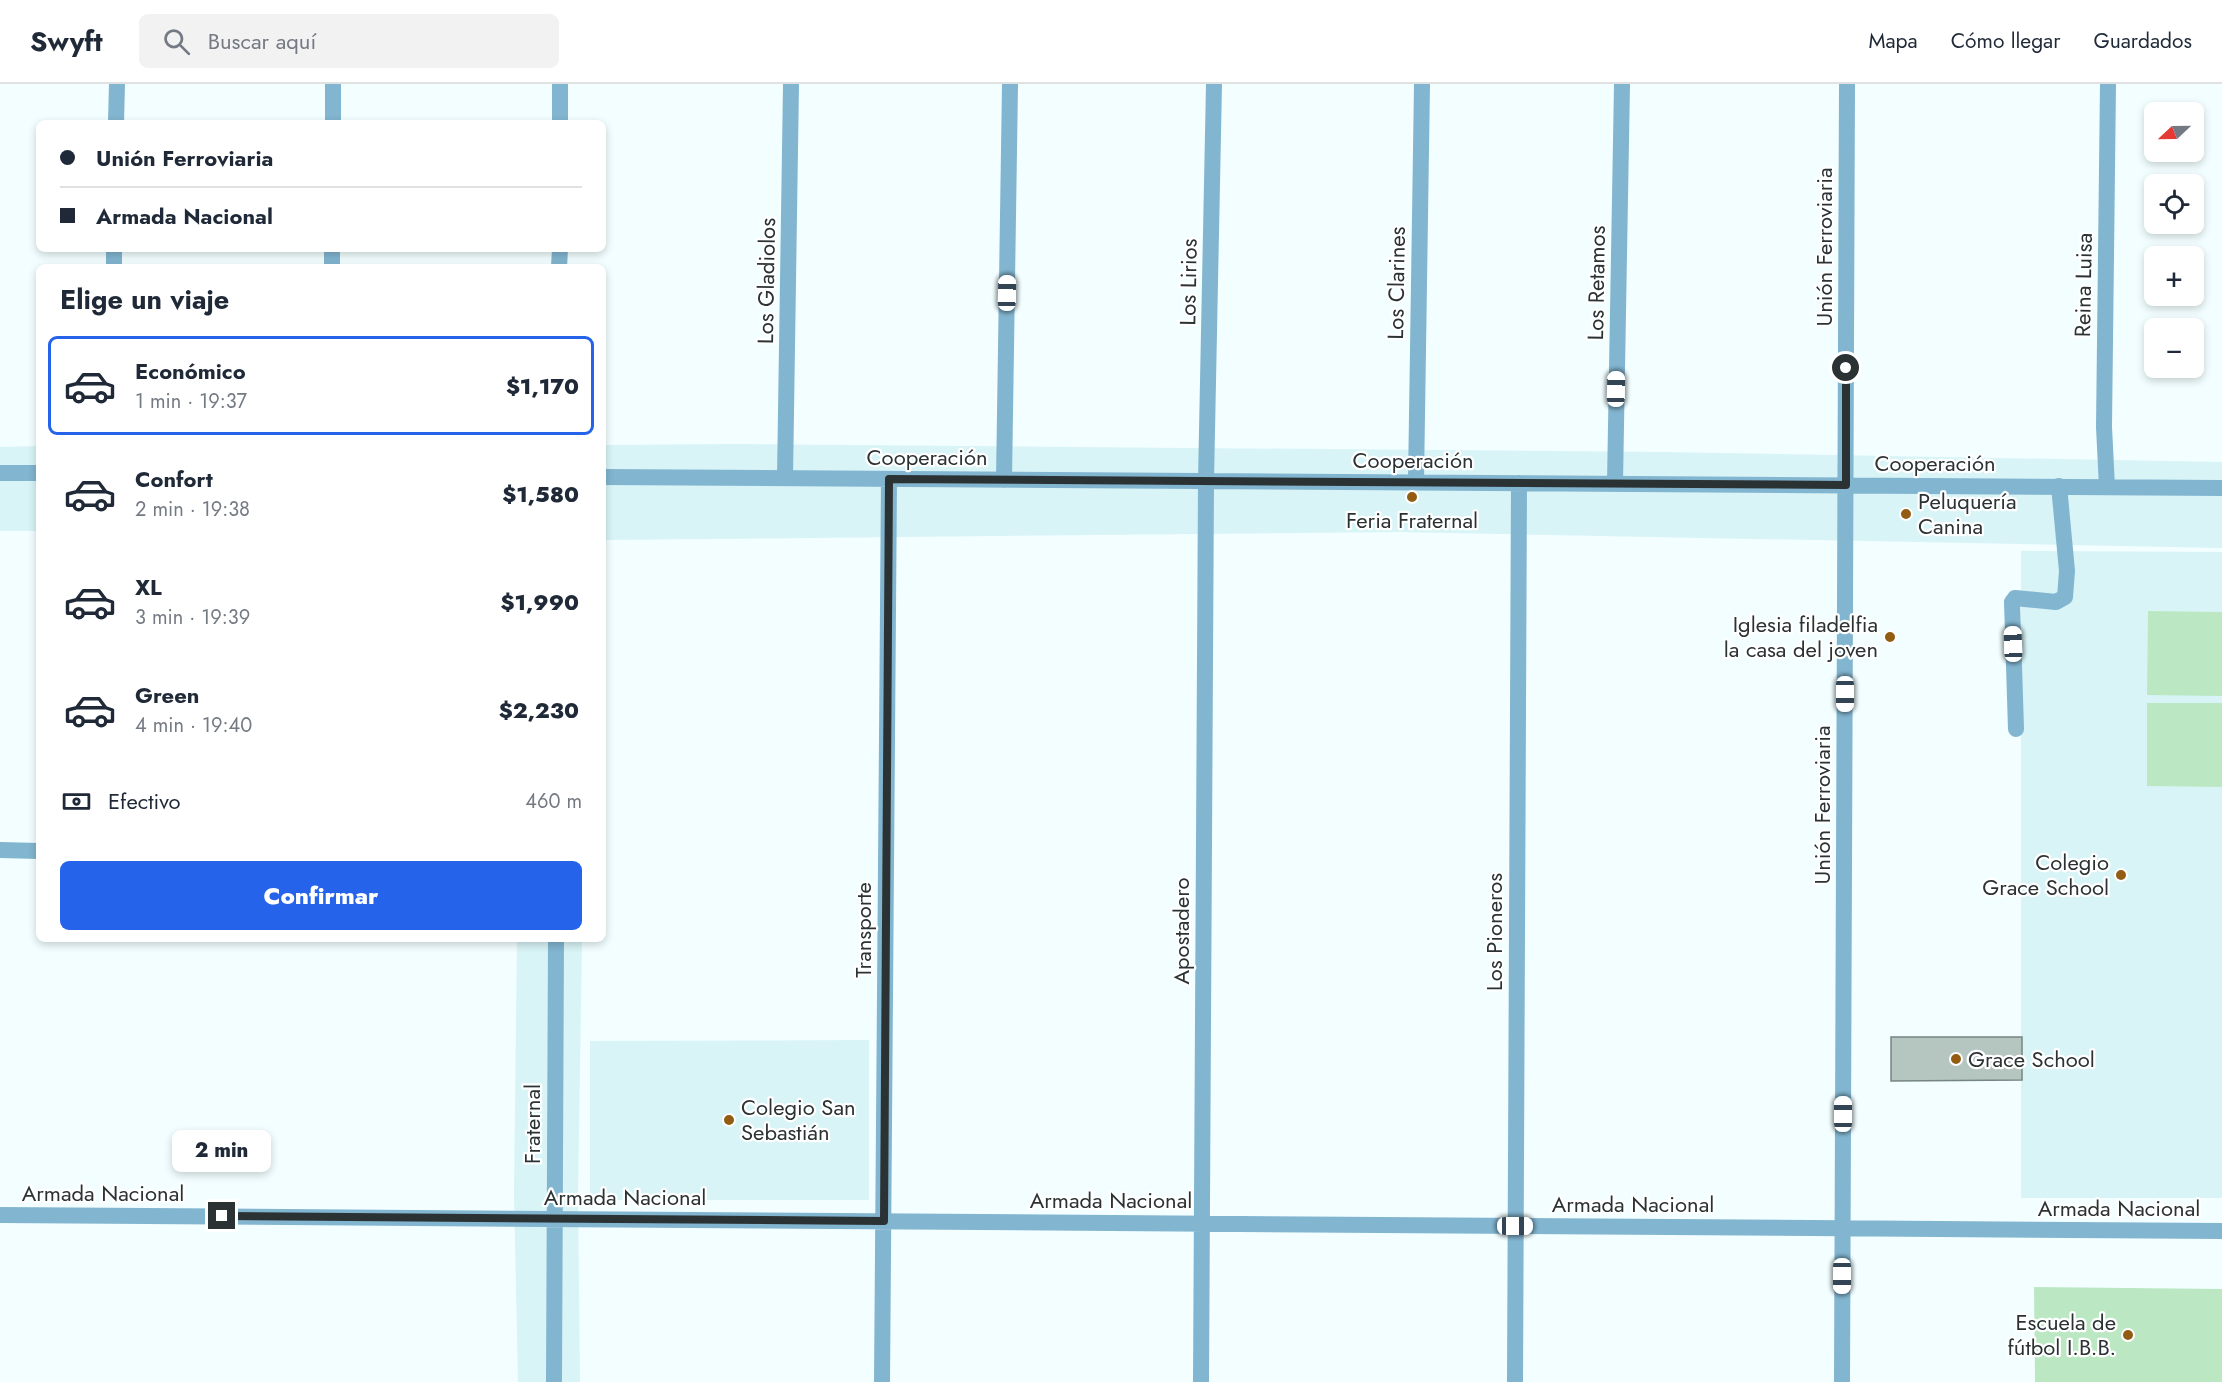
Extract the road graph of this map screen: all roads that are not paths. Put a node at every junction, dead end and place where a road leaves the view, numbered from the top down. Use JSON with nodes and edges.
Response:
{"nodes":[{"id":1,"x":117,"y":84,"type":"edge"},
{"id":2,"x":333,"y":84,"type":"edge"},
{"id":3,"x":560,"y":84,"type":"edge"},
{"id":4,"x":791,"y":84,"type":"edge"},
{"id":5,"x":1010,"y":84,"type":"edge"},
{"id":6,"x":1214,"y":84,"type":"edge"},
{"id":7,"x":1422,"y":84,"type":"edge"},
{"id":8,"x":1622,"y":84,"type":"edge"},
{"id":9,"x":1847,"y":84,"type":"edge"},
{"id":10,"x":2108,"y":84,"type":"edge"},
{"id":11,"x":116,"y":120,"type":"edge"},
{"id":12,"x":333,"y":120,"type":"edge"},
{"id":13,"x":560,"y":120,"type":"edge"},
{"id":14,"x":0,"y":473,"type":"edge"},
{"id":15,"x":36,"y":473,"type":"edge"},
{"id":16,"x":606,"y":477,"type":"edge"},
{"id":17,"x":785,"y":478,"type":"junction"},
{"id":18,"x":889,"y":479,"type":"junction"},
{"id":19,"x":1004,"y":480,"type":"junction"},
{"id":20,"x":1206,"y":481,"type":"junction"},
{"id":21,"x":1416,"y":482,"type":"junction"},
{"id":22,"x":1519,"y":483,"type":"junction"},
{"id":23,"x":1615,"y":483,"type":"junction"},
{"id":24,"x":1846,"y":485,"type":"junction"},
{"id":25,"x":2059,"y":486,"type":"junction"},
{"id":26,"x":2107,"y":487,"type":"junction"},
{"id":27,"x":2222,"y":488,"type":"edge"},
{"id":28,"x":2016,"y":729,"type":"dead end"},
{"id":29,"x":0,"y":850,"type":"edge"},
{"id":30,"x":36,"y":851,"type":"edge"},
{"id":31,"x":556,"y":942,"type":"edge"},
{"id":32,"x":0,"y":1215,"type":"edge"},
{"id":33,"x":554,"y":1219,"type":"junction"},
{"id":34,"x":884,"y":1221,"type":"junction"},
{"id":35,"x":1202,"y":1224,"type":"junction"},
{"id":36,"x":1515,"y":1226,"type":"junction"},
{"id":37,"x":1843,"y":1228,"type":"junction"},
{"id":38,"x":2222,"y":1231,"type":"edge"},
{"id":39,"x":554,"y":1382,"type":"edge"},
{"id":40,"x":882,"y":1382,"type":"edge"},
{"id":41,"x":1201,"y":1382,"type":"edge"},
{"id":42,"x":1515,"y":1382,"type":"edge"},
{"id":43,"x":1842,"y":1382,"type":"edge"}],
"edges":[{"from":1,"to":11,"type":"street"},
{"from":2,"to":12,"type":"street"},
{"from":3,"to":13,"type":"street"},
{"from":4,"to":17,"type":"street","name":"Los Gladiolos"},
{"from":5,"to":19,"type":"street"},
{"from":6,"to":20,"type":"street","name":"Los Lirios"},
{"from":7,"to":21,"type":"street","name":"Los Clarines"},
{"from":8,"to":23,"type":"street","name":"Los Retamos"},
{"from":9,"to":24,"type":"street","name":"Unión Ferroviaria"},
{"from":10,"to":26,"type":"street","name":"Reina Luisa"},
{"from":14,"to":15,"type":"street"},
{"from":16,"to":17,"type":"street","name":"Cooperación"},
{"from":17,"to":18,"type":"street","name":"Cooperación"},
{"from":18,"to":19,"type":"street","name":"Cooperación"},
{"from":18,"to":34,"type":"street","name":"Transporte"},
{"from":19,"to":20,"type":"street","name":"Cooperación"},
{"from":20,"to":21,"type":"street","name":"Cooperación"},
{"from":20,"to":35,"type":"street","name":"Apostadero"},
{"from":21,"to":22,"type":"street","name":"Cooperación"},
{"from":22,"to":23,"type":"street","name":"Cooperación"},
{"from":22,"to":36,"type":"street","name":"Los Pioneros"},
{"from":23,"to":24,"type":"street","name":"Cooperación"},
{"from":24,"to":25,"type":"street","name":"Cooperación"},
{"from":24,"to":37,"type":"street","name":"Unión Ferroviaria"},
{"from":25,"to":26,"type":"street","name":"Cooperación"},
{"from":25,"to":28,"type":"street"},
{"from":26,"to":27,"type":"street","name":"Cooperación"},
{"from":29,"to":30,"type":"street"},
{"from":31,"to":33,"type":"street","name":"Fraternal"},
{"from":32,"to":33,"type":"street","name":"Armada Nacional"},
{"from":33,"to":34,"type":"street","name":"Armada Nacional"},
{"from":33,"to":39,"type":"street","name":"Fraternal"},
{"from":34,"to":35,"type":"street","name":"Armada Nacional"},
{"from":34,"to":40,"type":"street","name":"Transporte"},
{"from":35,"to":36,"type":"street","name":"Armada Nacional"},
{"from":35,"to":41,"type":"street","name":"Apostadero"},
{"from":36,"to":37,"type":"street","name":"Armada Nacional"},
{"from":36,"to":42,"type":"street","name":"Los Pioneros"},
{"from":37,"to":38,"type":"street","name":"Armada Nacional"},
{"from":37,"to":43,"type":"street","name":"Unión Ferroviaria"}]}
